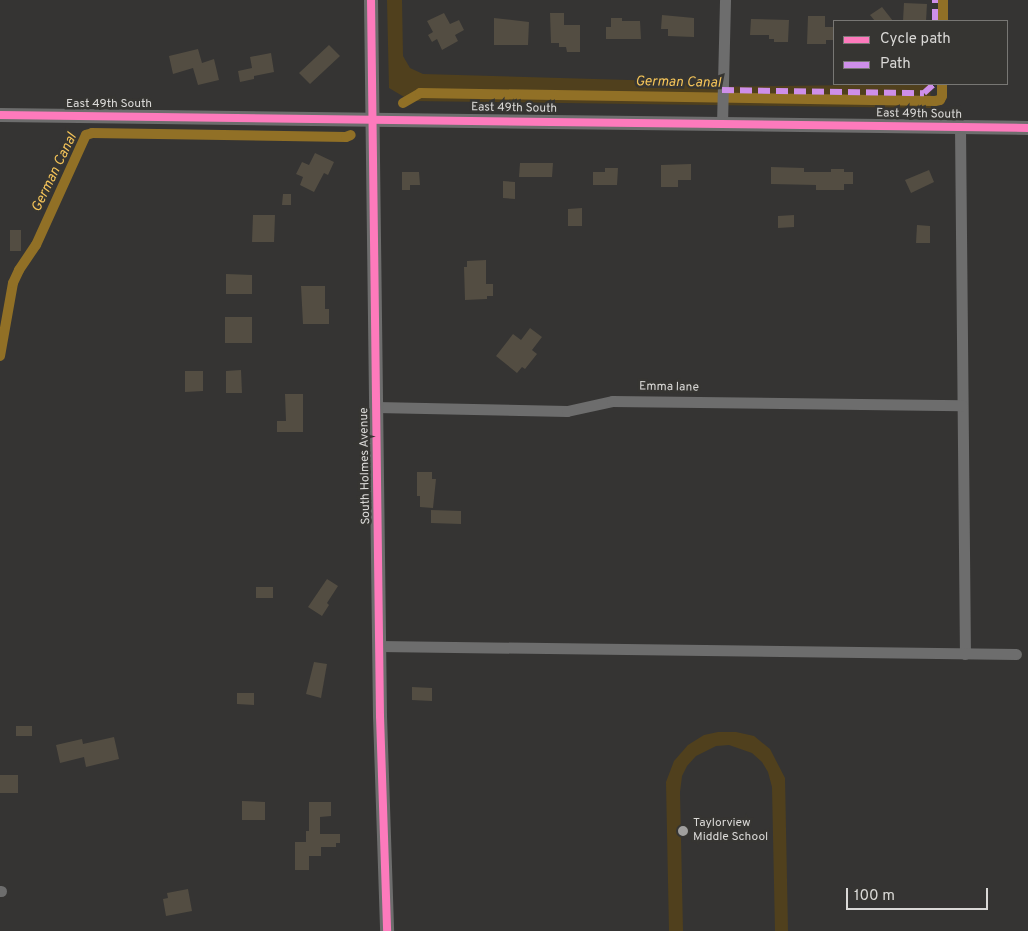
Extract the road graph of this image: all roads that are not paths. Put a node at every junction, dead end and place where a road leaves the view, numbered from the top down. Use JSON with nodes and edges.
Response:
{"nodes":[{"id":1,"x":371,"y":0,"type":"edge"},
{"id":2,"x":724,"y":0,"type":"edge"},
{"id":3,"x":0,"y":115,"type":"edge"},
{"id":4,"x":373,"y":118,"type":"junction"},
{"id":5,"x":722,"y":124,"type":"junction"},
{"id":6,"x":960,"y":127,"type":"junction"},
{"id":7,"x":1028,"y":128,"type":"edge"},
{"id":8,"x":962,"y":405,"type":"junction"},
{"id":9,"x":376,"y":407,"type":"junction"},
{"id":10,"x":379,"y":646,"type":"junction"},
{"id":11,"x":965,"y":654,"type":"junction"},
{"id":12,"x":1016,"y":654,"type":"dead end"},
{"id":13,"x":386,"y":931,"type":"edge"}],
"edges":[{"from":1,"to":4,"type":"street","name":"South Holmes Avenue"},
{"from":2,"to":5,"type":"street"},
{"from":3,"to":4,"type":"street","name":"East 49th South"},
{"from":4,"to":5,"type":"street","name":"East 49th South"},
{"from":4,"to":9,"type":"street","name":"South Holmes Avenue"},
{"from":5,"to":6,"type":"street","name":"East 49th South"},
{"from":6,"to":7,"type":"street","name":"East 49th South"},
{"from":6,"to":8,"type":"street"},
{"from":8,"to":9,"type":"street","name":"Emma lane"},
{"from":8,"to":11,"type":"street"},
{"from":9,"to":10,"type":"street","name":"South Holmes Avenue"},
{"from":10,"to":11,"type":"street"},
{"from":10,"to":13,"type":"street","name":"South Holmes Avenue"},
{"from":11,"to":12,"type":"street"}]}
